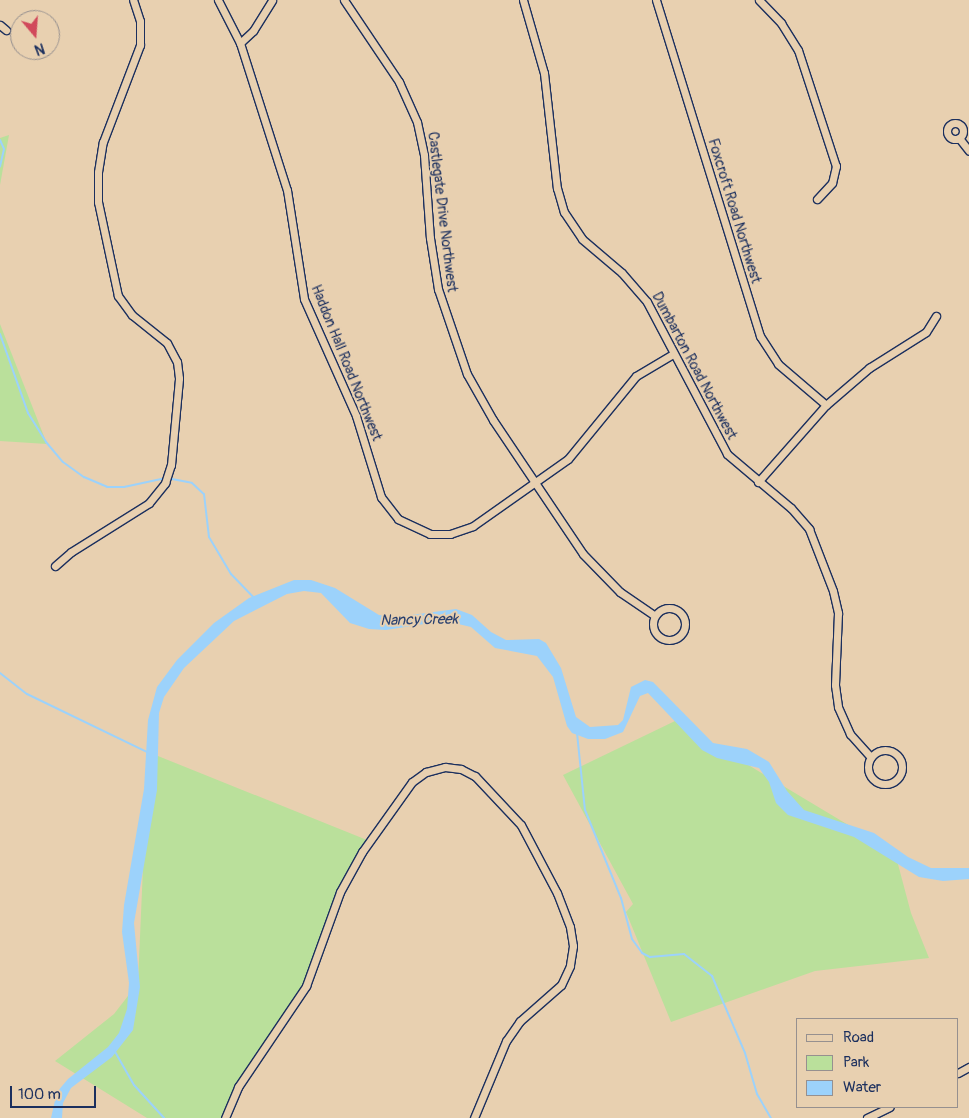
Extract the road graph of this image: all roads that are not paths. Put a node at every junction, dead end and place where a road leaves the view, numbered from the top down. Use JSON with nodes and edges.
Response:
{"nodes":[{"id":1,"x":133,"y":0,"type":"edge"},
{"id":2,"x":218,"y":0,"type":"edge"},
{"id":3,"x":272,"y":0,"type":"edge"},
{"id":4,"x":344,"y":0,"type":"edge"},
{"id":5,"x":523,"y":0,"type":"edge"},
{"id":6,"x":656,"y":0,"type":"edge"},
{"id":7,"x":759,"y":0,"type":"edge"},
{"id":8,"x":240,"y":43,"type":"junction"},
{"id":9,"x":960,"y":138,"type":"dead end"},
{"id":10,"x":969,"y":151,"type":"edge"},
{"id":11,"x":816,"y":199,"type":"dead end"},
{"id":12,"x":936,"y":316,"type":"dead end"},
{"id":13,"x":673,"y":354,"type":"junction"},
{"id":14,"x":826,"y":405,"type":"junction"},
{"id":15,"x":758,"y":482,"type":"junction"},
{"id":16,"x":535,"y":484,"type":"junction"},
{"id":17,"x":55,"y":566,"type":"dead end"},
{"id":18,"x":655,"y":616,"type":"junction"},
{"id":19,"x":871,"y":757,"type":"junction"},
{"id":20,"x":888,"y":1108,"type":"edge"},
{"id":21,"x":225,"y":1118,"type":"edge"},
{"id":22,"x":474,"y":1118,"type":"edge"},
{"id":23,"x":867,"y":1118,"type":"edge"}],
"edges":[{"from":1,"to":17,"type":"street"},
{"from":2,"to":8,"type":"street","name":"Haddon Hall Road Northwest"},
{"from":3,"to":8,"type":"street"},
{"from":4,"to":16,"type":"street","name":"Castlegate Drive Northwest"},
{"from":5,"to":13,"type":"street","name":"Dumbarton Road Northwest"},
{"from":6,"to":14,"type":"street","name":"Foxcroft Road Northwest"},
{"from":7,"to":11,"type":"street"},
{"from":8,"to":16,"type":"street","name":"Haddon Hall Road Northwest"},
{"from":9,"to":10,"type":"street"},
{"from":12,"to":14,"type":"street"},
{"from":13,"to":15,"type":"street","name":"Dumbarton Road Northwest"},
{"from":13,"to":16,"type":"street","name":"Haddon Hall Road Northwest"},
{"from":14,"to":15,"type":"street"},
{"from":15,"to":19,"type":"street","name":"Dumbarton Road Northwest"},
{"from":16,"to":18,"type":"street","name":"Castlegate Drive Northwest"},
{"from":18,"to":18,"type":"street"},
{"from":19,"to":19,"type":"street"},
{"from":20,"to":23,"type":"street"},
{"from":21,"to":22,"type":"street"}]}
